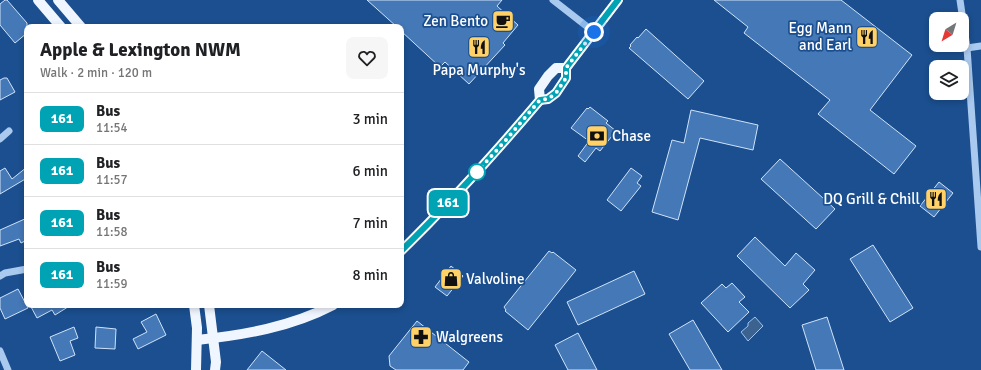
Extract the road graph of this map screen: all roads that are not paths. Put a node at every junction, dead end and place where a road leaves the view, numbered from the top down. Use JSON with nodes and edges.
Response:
{"nodes":[{"id":1,"x":38,"y":0,"type":"edge"},
{"id":2,"x":58,"y":0,"type":"edge"},
{"id":3,"x":553,"y":0,"type":"edge"},
{"id":4,"x":618,"y":0,"type":"edge"},
{"id":5,"x":960,"y":0,"type":"edge"},
{"id":6,"x":962,"y":12,"type":"edge"},
{"id":7,"x":58,"y":24,"type":"edge"},
{"id":8,"x":78,"y":24,"type":"edge"},
{"id":9,"x":594,"y":32,"type":"junction"},
{"id":10,"x":981,"y":46,"type":"edge"},
{"id":11,"x":969,"y":48,"type":"edge"},
{"id":12,"x":967,"y":52,"type":"edge"},
{"id":13,"x":566,"y":68,"type":"junction"},
{"id":14,"x":540,"y":100,"type":"junction"},
{"id":15,"x":9,"y":131,"type":"dead end"},
{"id":16,"x":0,"y":139,"type":"edge"},
{"id":17,"x":981,"y":247,"type":"edge"},
{"id":18,"x":404,"y":248,"type":"edge"},
{"id":19,"x":24,"y":270,"type":"edge"},
{"id":20,"x":0,"y":276,"type":"edge"},
{"id":21,"x":194,"y":308,"type":"edge"},
{"id":22,"x":209,"y":308,"type":"edge"},
{"id":23,"x":326,"y":308,"type":"edge"},
{"id":24,"x":214,"y":338,"type":"junction"},
{"id":25,"x":197,"y":340,"type":"junction"},
{"id":26,"x":0,"y":352,"type":"edge"},
{"id":27,"x":8,"y":370,"type":"edge"},
{"id":28,"x":196,"y":370,"type":"edge"},
{"id":29,"x":215,"y":370,"type":"edge"}],
"edges":[{"from":1,"to":7,"type":"main road"},
{"from":2,"to":8,"type":"main road"},
{"from":3,"to":9,"type":"street"},
{"from":4,"to":9,"type":"main road"},
{"from":5,"to":6,"type":"street"},
{"from":9,"to":13,"type":"main road"},
{"from":10,"to":11,"type":"street"},
{"from":12,"to":17,"type":"street"},
{"from":13,"to":14,"type":"main road"},
{"from":13,"to":14,"type":"main road"},
{"from":14,"to":18,"type":"main road"},
{"from":15,"to":16,"type":"street"},
{"from":19,"to":20,"type":"street"},
{"from":21,"to":25,"type":"main road"},
{"from":22,"to":24,"type":"main road"},
{"from":23,"to":24,"type":"main road"},
{"from":24,"to":25,"type":"main road"},
{"from":24,"to":29,"type":"main road"},
{"from":25,"to":28,"type":"main road"},
{"from":26,"to":27,"type":"street"}]}
